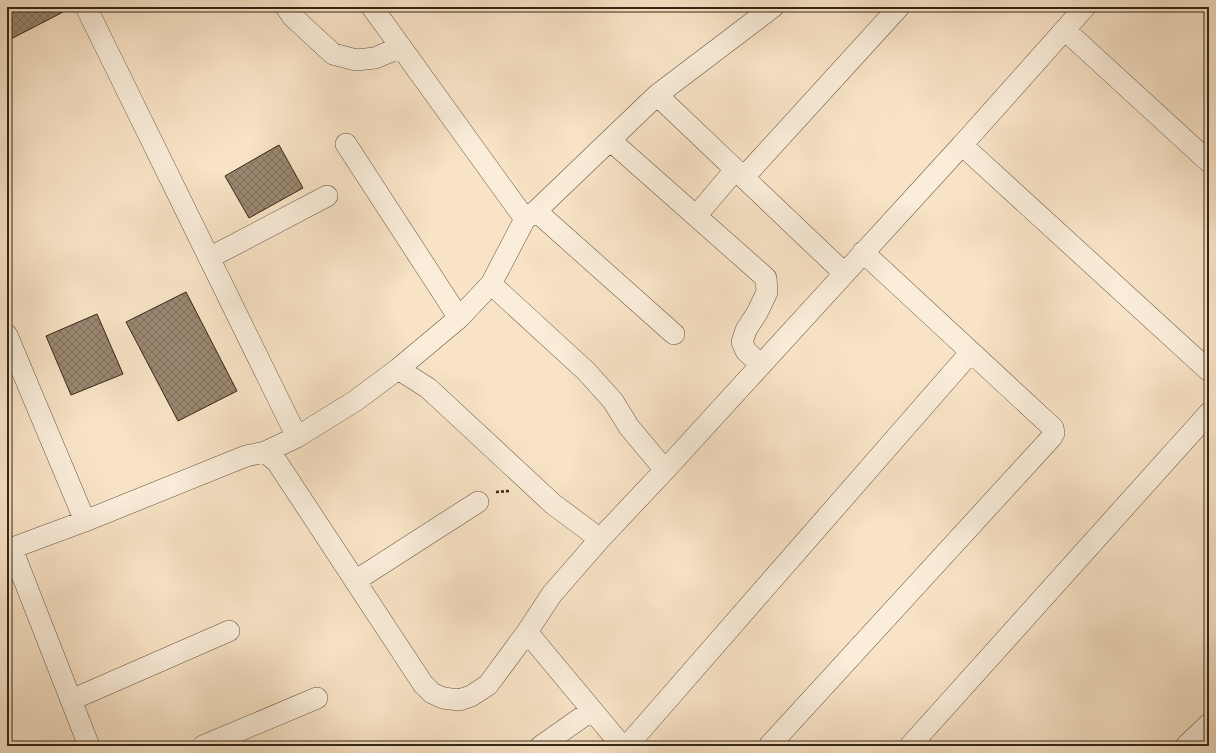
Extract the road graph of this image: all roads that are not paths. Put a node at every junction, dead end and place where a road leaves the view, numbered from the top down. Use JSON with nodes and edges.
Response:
{"nodes":[{"id":1,"x":86,"y":7,"type":"edge"},
{"id":2,"x":286,"y":7,"type":"edge"},
{"id":3,"x":372,"y":7,"type":"edge"},
{"id":4,"x":773,"y":7,"type":"edge"},
{"id":5,"x":899,"y":7,"type":"edge"},
{"id":6,"x":1085,"y":7,"type":"edge"},
{"id":7,"x":1065,"y":30,"type":"junction"},
{"id":8,"x":401,"y":47,"type":"junction"},
{"id":9,"x":657,"y":95,"type":"junction"},
{"id":10,"x":610,"y":140,"type":"junction"},
{"id":11,"x":346,"y":144,"type":"dead end"},
{"id":12,"x":962,"y":145,"type":"junction"},
{"id":13,"x":1209,"y":162,"type":"edge"},
{"id":14,"x":740,"y":174,"type":"junction"},
{"id":15,"x":327,"y":196,"type":"dead end"},
{"id":16,"x":530,"y":215,"type":"junction"},
{"id":17,"x":696,"y":216,"type":"junction"},
{"id":18,"x":863,"y":252,"type":"junction"},
{"id":19,"x":209,"y":258,"type":"junction"},
{"id":20,"x":844,"y":272,"type":"junction"},
{"id":21,"x":491,"y":284,"type":"junction"},
{"id":22,"x":459,"y":318,"type":"junction"},
{"id":23,"x":674,"y":334,"type":"dead end"},
{"id":24,"x":7,"y":336,"type":"edge"},
{"id":25,"x":970,"y":353,"type":"junction"},
{"id":26,"x":761,"y":365,"type":"junction"},
{"id":27,"x":398,"y":369,"type":"junction"},
{"id":28,"x":1209,"y":371,"type":"edge"},
{"id":29,"x":1209,"y":413,"type":"edge"},
{"id":30,"x":297,"y":437,"type":"junction"},
{"id":31,"x":265,"y":452,"type":"junction"},
{"id":32,"x":665,"y":470,"type":"junction"},
{"id":33,"x":478,"y":502,"type":"road end"},
{"id":34,"x":85,"y":521,"type":"junction"},
{"id":35,"x":600,"y":539,"type":"junction"},
{"id":36,"x":9,"y":549,"type":"edge"},
{"id":37,"x":355,"y":581,"type":"junction"},
{"id":38,"x":229,"y":631,"type":"dead end"},
{"id":39,"x":527,"y":632,"type":"junction"},
{"id":40,"x":317,"y":698,"type":"dead end"},
{"id":41,"x":71,"y":700,"type":"junction"},
{"id":42,"x":592,"y":710,"type":"junction"},
{"id":43,"x":1209,"y":724,"type":"edge"},
{"id":44,"x":89,"y":746,"type":"edge"},
{"id":45,"x":203,"y":746,"type":"edge"},
{"id":46,"x":541,"y":746,"type":"edge"},
{"id":47,"x":622,"y":746,"type":"edge"},
{"id":48,"x":627,"y":746,"type":"edge"},
{"id":49,"x":769,"y":746,"type":"edge"},
{"id":50,"x":910,"y":746,"type":"edge"},
{"id":51,"x":1186,"y":746,"type":"edge"}],
"edges":[{"from":1,"to":19,"type":"street"},
{"from":2,"to":8,"type":"street"},
{"from":3,"to":8,"type":"street"},
{"from":4,"to":9,"type":"street"},
{"from":5,"to":14,"type":"street"},
{"from":6,"to":7,"type":"street"},
{"from":7,"to":12,"type":"street"},
{"from":7,"to":13,"type":"street"},
{"from":8,"to":16,"type":"street"},
{"from":9,"to":10,"type":"street"},
{"from":9,"to":14,"type":"street"},
{"from":10,"to":16,"type":"street"},
{"from":10,"to":17,"type":"street"},
{"from":11,"to":22,"type":"street"},
{"from":12,"to":18,"type":"street"},
{"from":12,"to":28,"type":"street"},
{"from":14,"to":17,"type":"street"},
{"from":14,"to":20,"type":"street"},
{"from":15,"to":19,"type":"street"},
{"from":16,"to":21,"type":"street"},
{"from":16,"to":23,"type":"street"},
{"from":17,"to":26,"type":"street"},
{"from":18,"to":20,"type":"street"},
{"from":18,"to":25,"type":"street"},
{"from":19,"to":30,"type":"street"},
{"from":20,"to":26,"type":"street"},
{"from":21,"to":22,"type":"street"},
{"from":21,"to":32,"type":"street"},
{"from":22,"to":27,"type":"street"},
{"from":24,"to":34,"type":"street"},
{"from":25,"to":48,"type":"street"},
{"from":25,"to":49,"type":"street"},
{"from":26,"to":32,"type":"street"},
{"from":27,"to":30,"type":"street"},
{"from":27,"to":35,"type":"street"},
{"from":29,"to":50,"type":"street"},
{"from":30,"to":31,"type":"street"},
{"from":31,"to":34,"type":"street"},
{"from":31,"to":37,"type":"street"},
{"from":32,"to":35,"type":"street"},
{"from":33,"to":37,"type":"street"},
{"from":34,"to":36,"type":"street"},
{"from":35,"to":39,"type":"street"},
{"from":36,"to":41,"type":"street"},
{"from":37,"to":39,"type":"street"},
{"from":38,"to":41,"type":"street"},
{"from":39,"to":42,"type":"street"},
{"from":40,"to":45,"type":"street"},
{"from":41,"to":44,"type":"street"},
{"from":42,"to":46,"type":"street"},
{"from":42,"to":47,"type":"street"},
{"from":43,"to":51,"type":"street"}]}
